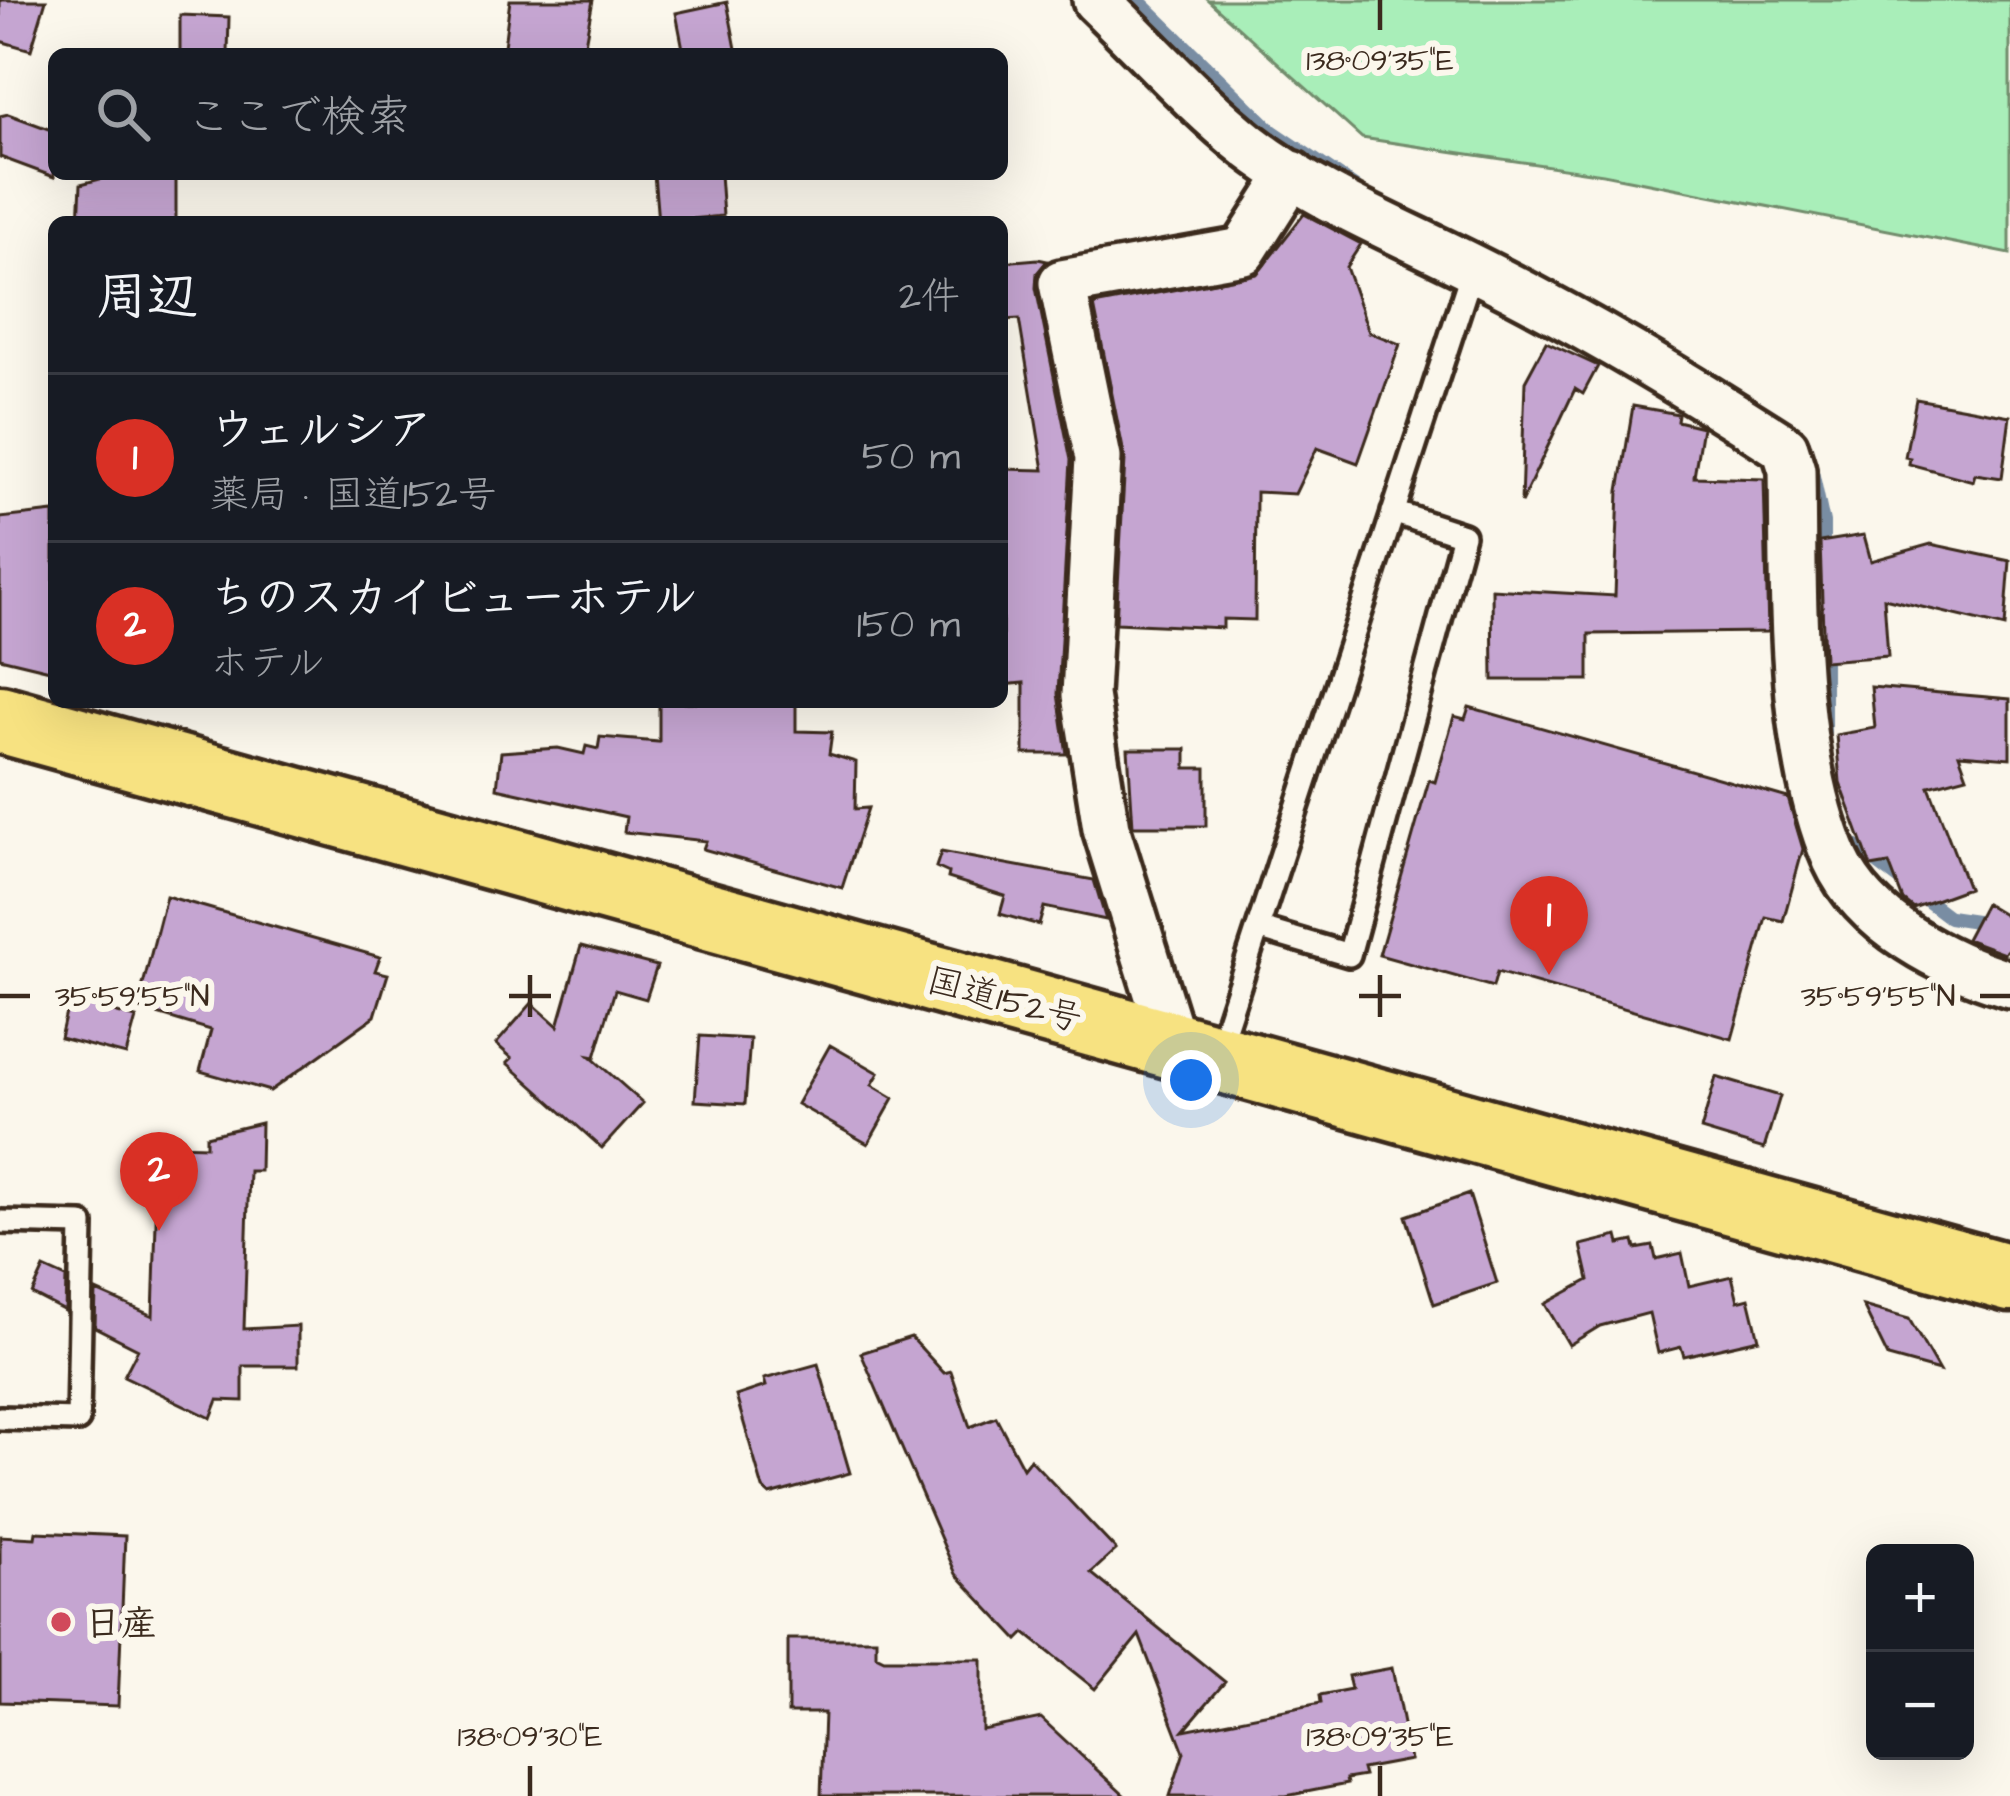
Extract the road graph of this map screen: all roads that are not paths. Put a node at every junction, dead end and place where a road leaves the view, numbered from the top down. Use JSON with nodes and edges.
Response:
{"nodes":[{"id":1,"x":1096,"y":0,"type":"edge"},
{"id":2,"x":1292,"y":173,"type":"junction"},
{"id":3,"x":1473,"y":268,"type":"junction"},
{"id":4,"x":1394,"y":512,"type":"junction"},
{"id":5,"x":0,"y":719,"type":"edge"},
{"id":6,"x":1258,"y":928,"type":"junction"},
{"id":7,"x":2010,"y":984,"type":"edge"},
{"id":8,"x":1194,"y":1050,"type":"junction"},
{"id":9,"x":0,"y":1222,"type":"edge"},
{"id":10,"x":2010,"y":1278,"type":"edge"},
{"id":11,"x":0,"y":1418,"type":"edge"}],
"edges":[{"from":1,"to":2,"type":"street"},
{"from":2,"to":3,"type":"street"},
{"from":2,"to":8,"type":"street"},
{"from":3,"to":4,"type":"lane"},
{"from":3,"to":7,"type":"street"},
{"from":4,"to":6,"type":"lane"},
{"from":4,"to":6,"type":"lane"},
{"from":5,"to":8,"type":"highway","name":"国道152号"},
{"from":6,"to":8,"type":"lane"},
{"from":8,"to":10,"type":"highway","name":"国道152号"},
{"from":9,"to":11,"type":"lane"}]}
